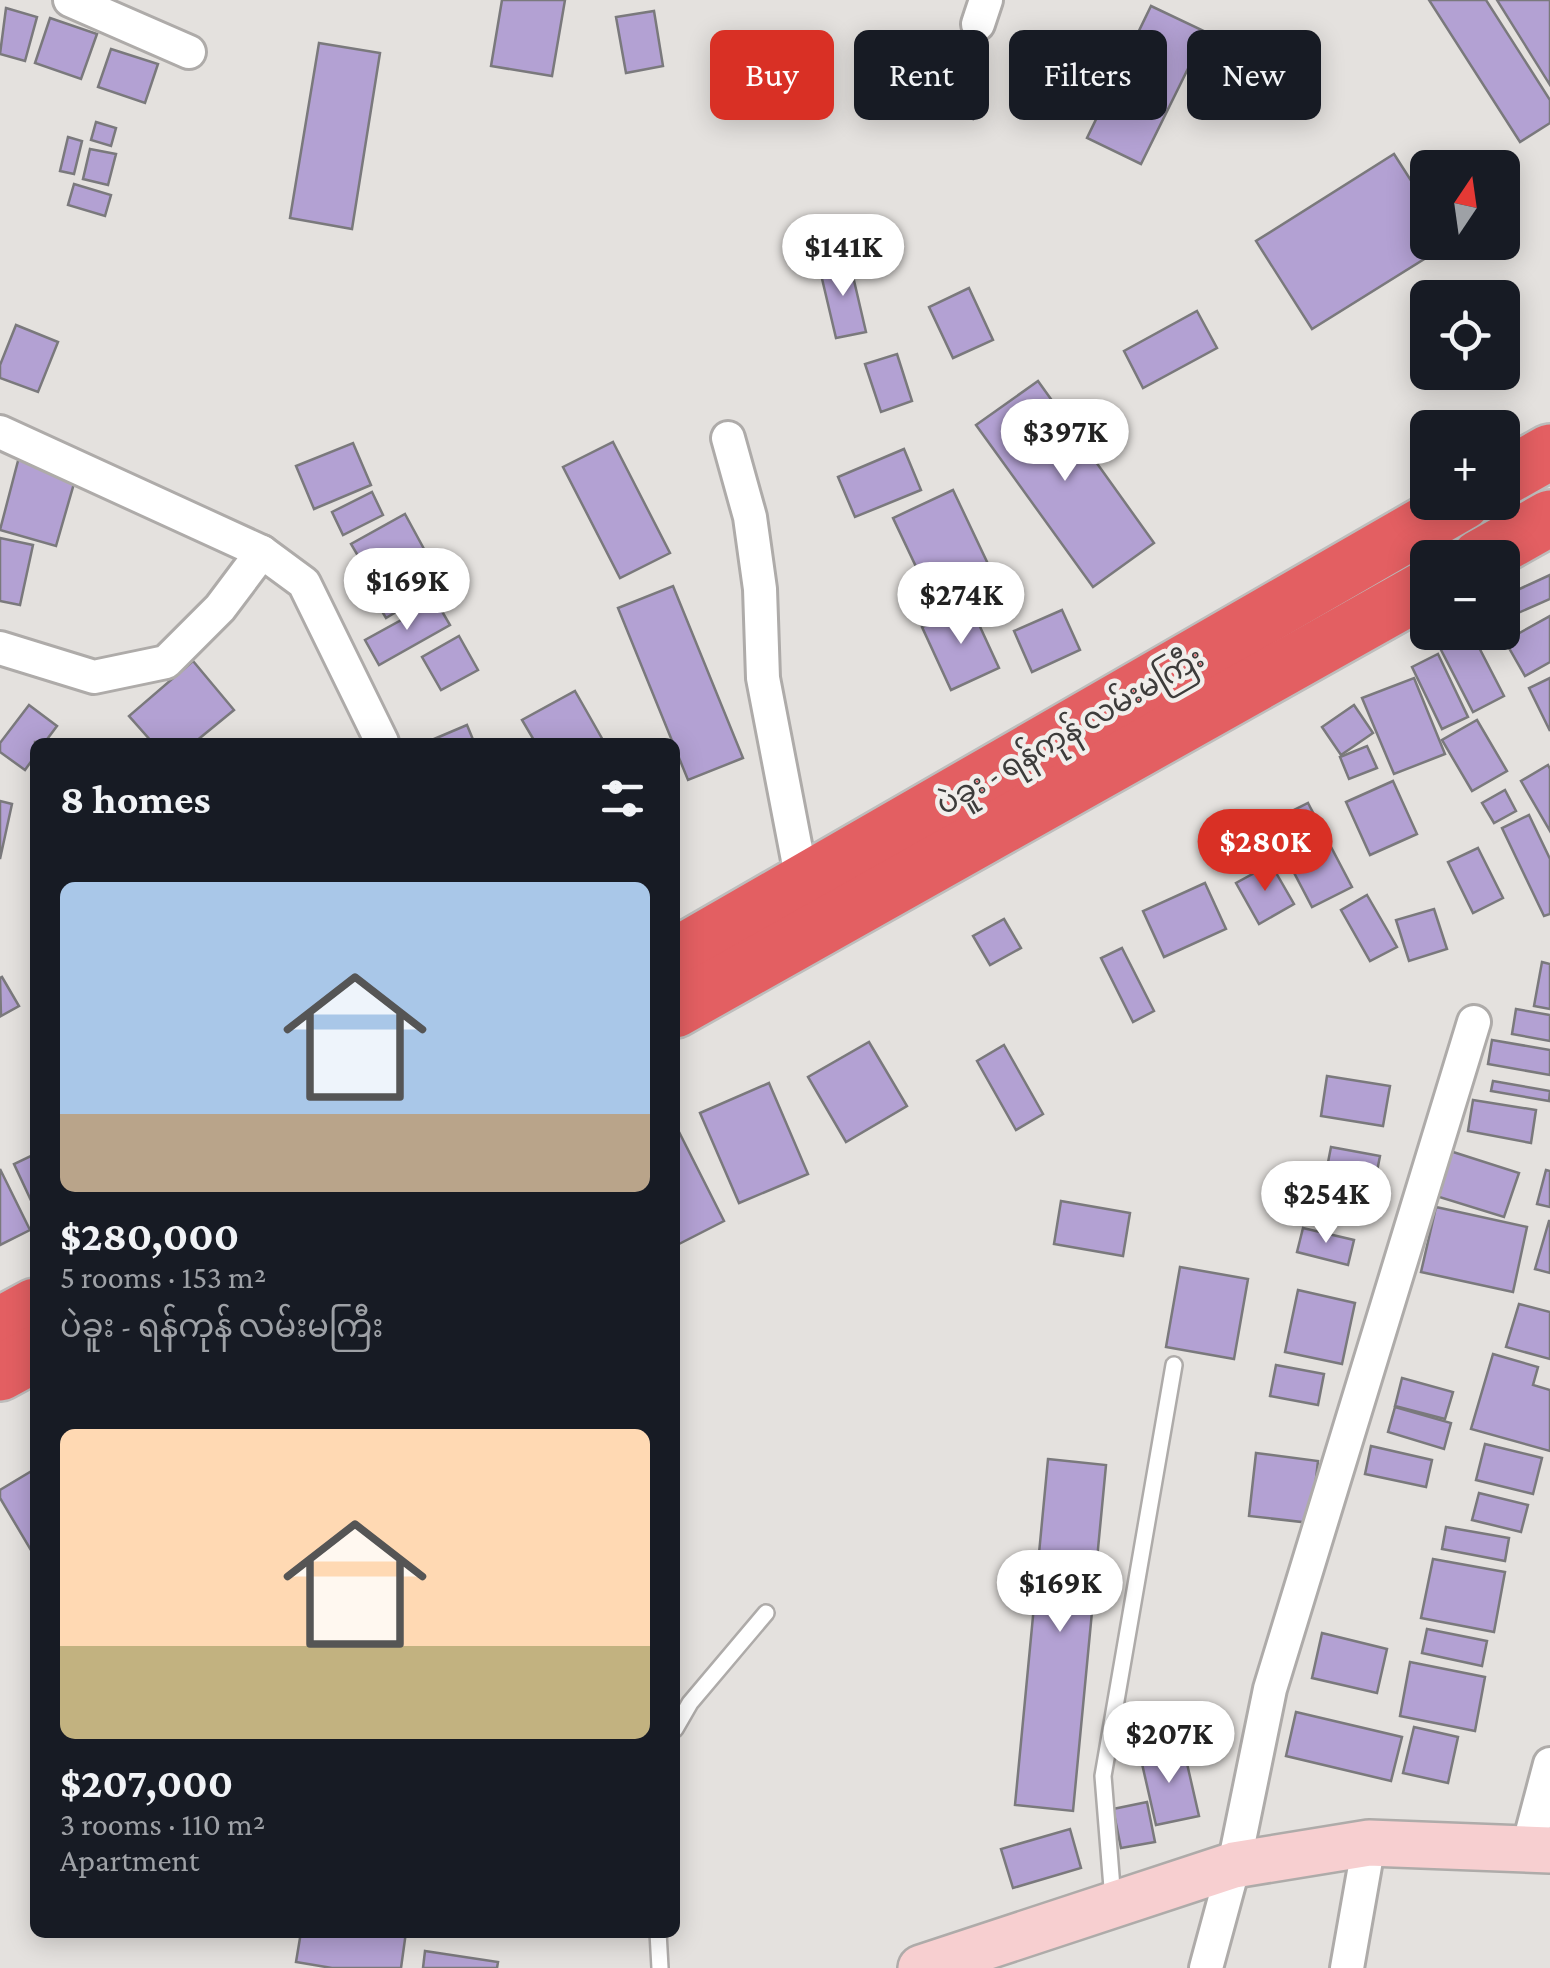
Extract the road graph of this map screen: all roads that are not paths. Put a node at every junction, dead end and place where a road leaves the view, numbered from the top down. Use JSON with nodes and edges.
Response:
{"nodes":[{"id":1,"x":70,"y":0,"type":"edge"},
{"id":2,"x":131,"y":12,"type":"edge"},
{"id":3,"x":189,"y":52,"type":"dead end"},
{"id":4,"x":0,"y":432,"type":"edge"},
{"id":5,"x":728,"y":438,"type":"dead end"},
{"id":6,"x":1550,"y":518,"type":"edge"},
{"id":7,"x":1432,"y":520,"type":"edge"},
{"id":8,"x":1512,"y":540,"type":"edge"},
{"id":9,"x":262,"y":552,"type":"junction"},
{"id":10,"x":1410,"y":596,"type":"edge"},
{"id":11,"x":0,"y":648,"type":"edge"},
{"id":12,"x":380,"y":738,"type":"edge"},
{"id":13,"x":803,"y":886,"type":"junction"},
{"id":14,"x":680,"y":953,"type":"edge"},
{"id":15,"x":680,"y":1007,"type":"edge"},
{"id":16,"x":1474,"y":1022,"type":"dead end"},
{"id":17,"x":30,"y":1309,"type":"edge"},
{"id":18,"x":0,"y":1325,"type":"edge"},
{"id":19,"x":30,"y":1357,"type":"edge"},
{"id":20,"x":1174,"y":1365,"type":"dead end"},
{"id":21,"x":0,"y":1373,"type":"edge"},
{"id":22,"x":766,"y":1613,"type":"dead end"},
{"id":23,"x":680,"y":1720,"type":"edge"},
{"id":24,"x":1550,"y":1764,"type":"edge"},
{"id":25,"x":1369,"y":1843,"type":"junction"},
{"id":26,"x":1539,"y":1848,"type":"edge"},
{"id":27,"x":1234,"y":1864,"type":"junction"},
{"id":28,"x":1113,"y":1904,"type":"junction"},
{"id":29,"x":658,"y":1938,"type":"edge"},
{"id":30,"x":660,"y":1968,"type":"edge"},
{"id":31,"x":921,"y":1968,"type":"edge"},
{"id":32,"x":1206,"y":1968,"type":"edge"},
{"id":33,"x":1347,"y":1968,"type":"edge"}],
"edges":[{"from":1,"to":2,"type":"street"},
{"from":2,"to":3,"type":"street"},
{"from":4,"to":9,"type":"street"},
{"from":5,"to":13,"type":"street"},
{"from":6,"to":8,"type":"highway"},
{"from":7,"to":13,"type":"highway","name":"ပဲခူး - ရန်ကုန် လမ်းမကြီး"},
{"from":9,"to":11,"type":"street"},
{"from":9,"to":12,"type":"street"},
{"from":10,"to":15,"type":"highway","name":"ပဲခူး - ရန်ကုန် လမ်းမကြီး"},
{"from":13,"to":14,"type":"highway","name":"ပဲခူး - ရန်ကုန် လမ်းမကြီး"},
{"from":16,"to":27,"type":"street"},
{"from":17,"to":18,"type":"highway"},
{"from":19,"to":21,"type":"highway"},
{"from":20,"to":28,"type":"lane"},
{"from":22,"to":23,"type":"lane"},
{"from":24,"to":26,"type":"street"},
{"from":25,"to":26,"type":"street"},
{"from":25,"to":27,"type":"street"},
{"from":25,"to":33,"type":"street"},
{"from":27,"to":28,"type":"street"},
{"from":27,"to":32,"type":"street"},
{"from":28,"to":31,"type":"street"},
{"from":29,"to":30,"type":"lane"}]}
